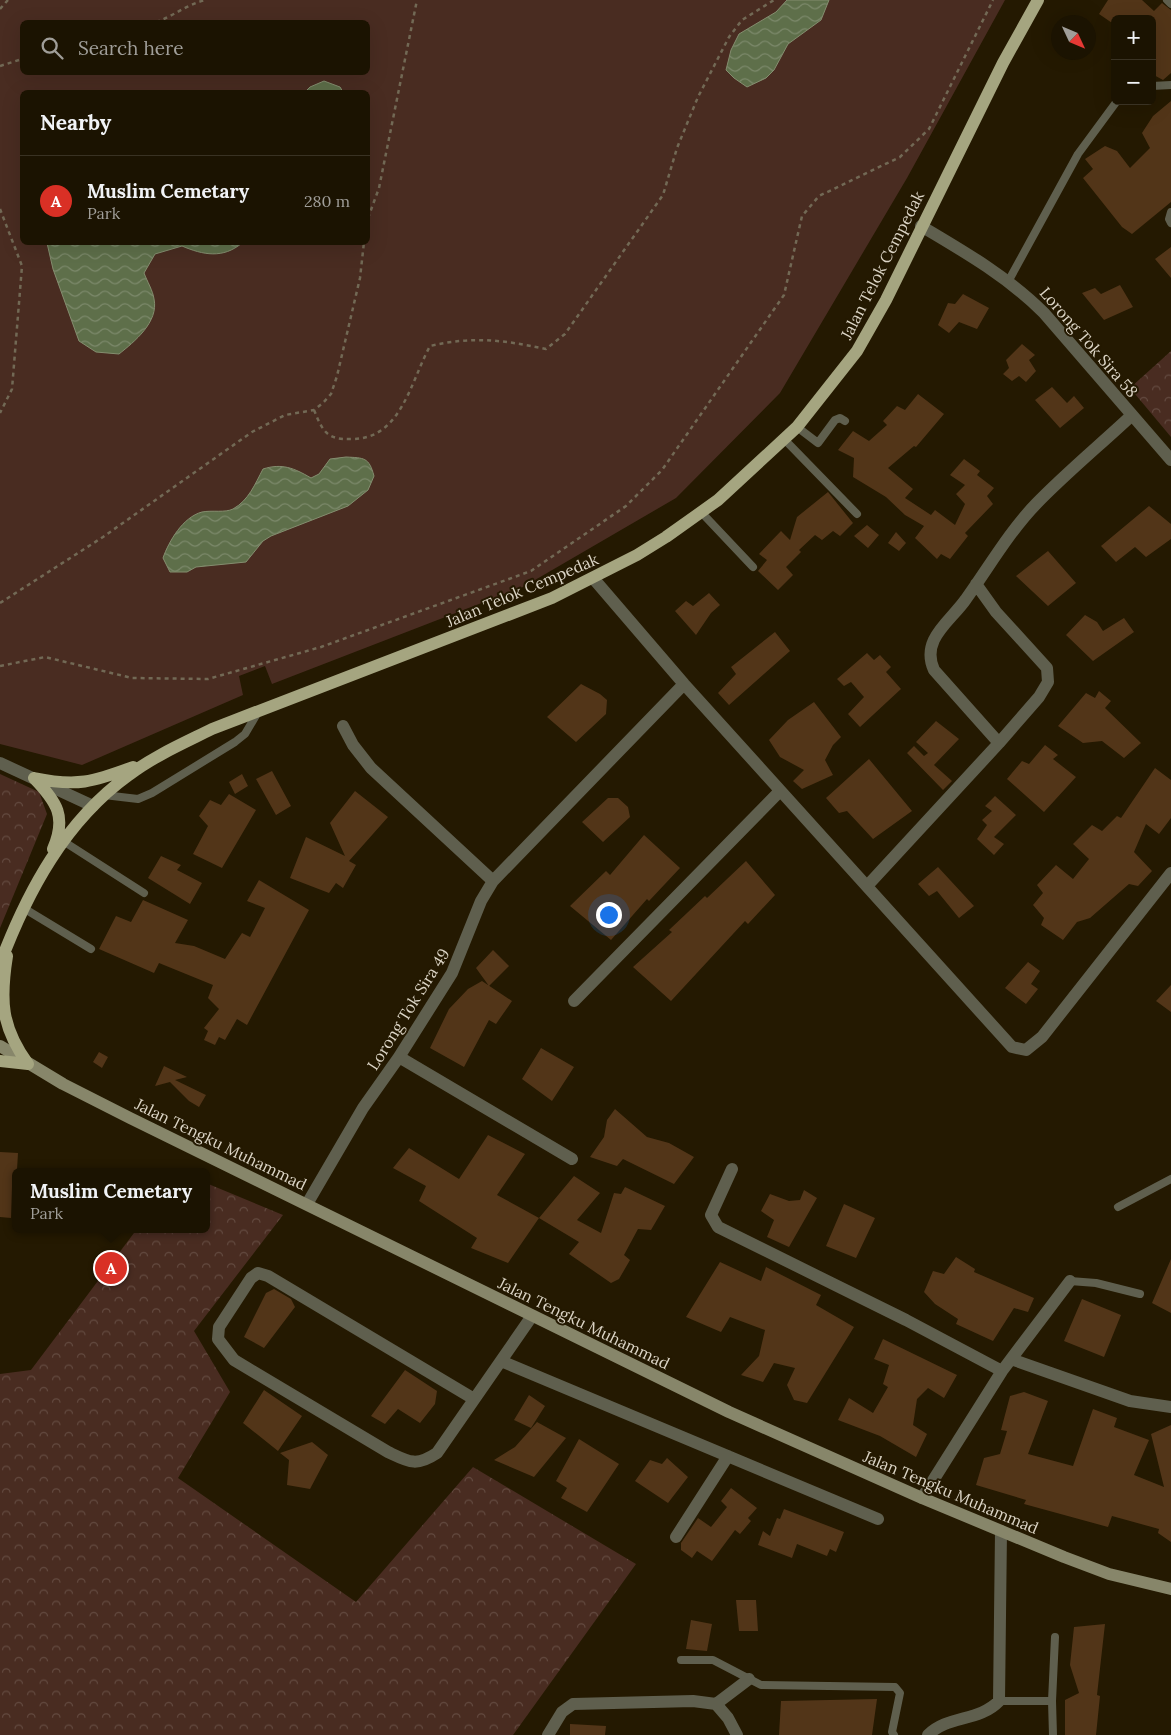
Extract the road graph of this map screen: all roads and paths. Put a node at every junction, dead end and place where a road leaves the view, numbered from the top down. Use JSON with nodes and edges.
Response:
{"nodes":[{"id":1,"x":8,"y":0,"type":"edge"},
{"id":2,"x":206,"y":0,"type":"edge"},
{"id":3,"x":417,"y":0,"type":"edge"},
{"id":4,"x":774,"y":0,"type":"edge"},
{"id":5,"x":993,"y":0,"type":"edge"},
{"id":6,"x":1038,"y":0,"type":"edge"},
{"id":7,"x":1167,"y":0,"type":"edge"},
{"id":8,"x":1171,"y":4,"type":"edge"},
{"id":9,"x":0,"y":8,"type":"edge"},
{"id":10,"x":163,"y":20,"type":"edge"},
{"id":11,"x":20,"y":60,"type":"edge"},
{"id":12,"x":0,"y":66,"type":"edge"},
{"id":13,"x":1171,"y":85,"type":"edge"},
{"id":14,"x":1156,"y":86,"type":"edge"},
{"id":15,"x":1114,"y":105,"type":"edge"},
{"id":16,"x":0,"y":209,"type":"edge"},
{"id":17,"x":1171,"y":212,"type":"edge"},
{"id":18,"x":370,"y":213,"type":"edge"},
{"id":19,"x":1171,"y":223,"type":"edge"},
{"id":20,"x":921,"y":226,"type":"junction"},
{"id":21,"x":364,"y":245,"type":"edge"},
{"id":22,"x":1009,"y":280,"type":"junction"},
{"id":23,"x":314,"y":410,"type":"junction"},
{"id":24,"x":0,"y":413,"type":"edge"},
{"id":25,"x":1131,"y":416,"type":"junction"},
{"id":26,"x":845,"y":421,"type":"dead end"},
{"id":27,"x":796,"y":427,"type":"junction"},
{"id":28,"x":784,"y":439,"type":"junction"},
{"id":29,"x":1171,"y":460,"type":"edge"},
{"id":30,"x":701,"y":512,"type":"junction"},
{"id":31,"x":857,"y":514,"type":"dead end"},
{"id":32,"x":753,"y":567,"type":"dead end"},
{"id":33,"x":593,"y":578,"type":"junction"},
{"id":34,"x":976,"y":584,"type":"junction"},
{"id":35,"x":0,"y":603,"type":"edge"},
{"id":36,"x":0,"y":666,"type":"edge"},
{"id":37,"x":684,"y":684,"type":"junction"},
{"id":38,"x":258,"y":712,"type":"junction"},
{"id":39,"x":343,"y":726,"type":"dead end"},
{"id":40,"x":999,"y":744,"type":"junction"},
{"id":41,"x":156,"y":758,"type":"junction"},
{"id":42,"x":0,"y":762,"type":"edge"},
{"id":43,"x":34,"y":778,"type":"junction"},
{"id":44,"x":780,"y":791,"type":"junction"},
{"id":45,"x":104,"y":795,"type":"junction"},
{"id":46,"x":93,"y":806,"type":"junction"},
{"id":47,"x":63,"y":841,"type":"junction"},
{"id":48,"x":42,"y":872,"type":"junction"},
{"id":49,"x":1171,"y":873,"type":"edge"},
{"id":50,"x":494,"y":880,"type":"junction"},
{"id":51,"x":868,"y":885,"type":"junction"},
{"id":52,"x":144,"y":893,"type":"dead end"},
{"id":53,"x":24,"y":909,"type":"junction"},
{"id":54,"x":12,"y":934,"type":"junction"},
{"id":55,"x":92,"y":949,"type":"dead end"},
{"id":56,"x":0,"y":964,"type":"edge"},
{"id":57,"x":574,"y":1001,"type":"dead end"},
{"id":58,"x":0,"y":1046,"type":"edge"},
{"id":59,"x":399,"y":1057,"type":"junction"},
{"id":60,"x":0,"y":1062,"type":"edge"},
{"id":61,"x":28,"y":1064,"type":"junction"},
{"id":62,"x":572,"y":1159,"type":"dead end"},
{"id":63,"x":732,"y":1169,"type":"dead end"},
{"id":64,"x":1171,"y":1179,"type":"edge"},
{"id":65,"x":308,"y":1204,"type":"junction"},
{"id":66,"x":1118,"y":1207,"type":"dead end"},
{"id":67,"x":1070,"y":1281,"type":"joint"},
{"id":68,"x":1140,"y":1294,"type":"dead end"},
{"id":69,"x":532,"y":1316,"type":"junction"},
{"id":70,"x":1011,"y":1358,"type":"junction"},
{"id":71,"x":501,"y":1360,"type":"junction"},
{"id":72,"x":1002,"y":1371,"type":"junction"},
{"id":73,"x":474,"y":1399,"type":"junction"},
{"id":74,"x":1171,"y":1407,"type":"edge"},
{"id":75,"x":728,"y":1456,"type":"junction"},
{"id":76,"x":922,"y":1498,"type":"junction"},
{"id":77,"x":878,"y":1519,"type":"dead end"},
{"id":78,"x":1001,"y":1531,"type":"junction"},
{"id":79,"x":676,"y":1537,"type":"dead end"},
{"id":80,"x":1171,"y":1589,"type":"edge"},
{"id":81,"x":1055,"y":1637,"type":"dead end"},
{"id":82,"x":681,"y":1660,"type":"dead end"},
{"id":83,"x":749,"y":1679,"type":"junction"},
{"id":84,"x":999,"y":1701,"type":"junction"},
{"id":85,"x":1052,"y":1701,"type":"junction"},
{"id":86,"x":716,"y":1704,"type":"junction"},
{"id":87,"x":548,"y":1735,"type":"edge"},
{"id":88,"x":737,"y":1735,"type":"edge"},
{"id":89,"x":894,"y":1735,"type":"edge"},
{"id":90,"x":928,"y":1735,"type":"edge"},
{"id":91,"x":1053,"y":1735,"type":"edge"}],
"edges":[{"from":1,"to":9,"type":"path"},
{"from":2,"to":10,"type":"path"},
{"from":3,"to":18,"type":"path"},
{"from":4,"to":23,"type":"path"},
{"from":5,"to":36,"type":"path"},
{"from":6,"to":20,"type":"main road","name":"Jalan Telok Cempedak"},
{"from":7,"to":8,"type":"lane"},
{"from":11,"to":12,"type":"path"},
{"from":13,"to":14,"type":"lane"},
{"from":15,"to":22,"type":"lane"},
{"from":16,"to":24,"type":"path"},
{"from":17,"to":19,"type":"lane"},
{"from":20,"to":22,"type":"street","name":"Lorong Tok Sira 58"},
{"from":20,"to":27,"type":"main road","name":"Jalan Telok Cempedak"},
{"from":21,"to":23,"type":"path"},
{"from":22,"to":25,"type":"street","name":"Lorong Tok Sira 58"},
{"from":23,"to":35,"type":"path"},
{"from":25,"to":29,"type":"street","name":"Lorong Tok Sira 58"},
{"from":25,"to":34,"type":"street"},
{"from":26,"to":27,"type":"lane"},
{"from":27,"to":28,"type":"main road","name":"Jalan Telok Cempedak"},
{"from":28,"to":30,"type":"main road","name":"Jalan Telok Cempedak"},
{"from":28,"to":31,"type":"lane"},
{"from":30,"to":32,"type":"lane"},
{"from":30,"to":33,"type":"main road","name":"Jalan Telok Cempedak"},
{"from":33,"to":37,"type":"street"},
{"from":33,"to":38,"type":"main road","name":"Jalan Telok Cempedak"},
{"from":34,"to":40,"type":"street"},
{"from":34,"to":40,"type":"street"},
{"from":37,"to":44,"type":"street"},
{"from":37,"to":50,"type":"street","name":"Lorong Tok Sira 49"},
{"from":38,"to":41,"type":"main road","name":"Jalan Telok Cempedak"},
{"from":38,"to":45,"type":"lane"},
{"from":39,"to":50,"type":"street"},
{"from":40,"to":51,"type":"street"},
{"from":41,"to":43,"type":"main road"},
{"from":41,"to":45,"type":"main road","name":"Jalan Telok Cempedak"},
{"from":42,"to":43,"type":"street"},
{"from":43,"to":46,"type":"street"},
{"from":43,"to":48,"type":"main road"},
{"from":44,"to":51,"type":"street"},
{"from":44,"to":57,"type":"street"},
{"from":45,"to":46,"type":"main road","name":"Jalan Telok Cempedak"},
{"from":46,"to":47,"type":"main road","name":"Jalan Telok Cempedak"},
{"from":47,"to":48,"type":"main road","name":"Jalan Telok Cempedak"},
{"from":47,"to":52,"type":"lane"},
{"from":48,"to":53,"type":"main road","name":"Jalan Telok Cempedak"},
{"from":49,"to":51,"type":"street"},
{"from":50,"to":59,"type":"street","name":"Lorong Tok Sira 49"},
{"from":53,"to":54,"type":"main road","name":"Jalan Telok Cempedak"},
{"from":53,"to":55,"type":"lane"},
{"from":54,"to":56,"type":"main road","name":"Jalan Telok Cempedak"},
{"from":54,"to":61,"type":"main road"},
{"from":58,"to":61,"type":"main road","name":"Jalan Tengku Muhammad"},
{"from":59,"to":62,"type":"street"},
{"from":59,"to":65,"type":"street","name":"Lorong Tok Sira 49"},
{"from":60,"to":61,"type":"main road"},
{"from":61,"to":65,"type":"main road","name":"Jalan Tengku Muhammad"},
{"from":63,"to":72,"type":"street"},
{"from":64,"to":66,"type":"lane"},
{"from":65,"to":69,"type":"main road","name":"Jalan Tengku Muhammad"},
{"from":67,"to":68,"type":"lane"},
{"from":67,"to":70,"type":"street"},
{"from":69,"to":71,"type":"street"},
{"from":69,"to":76,"type":"main road","name":"Jalan Tengku Muhammad"},
{"from":70,"to":72,"type":"street"},
{"from":70,"to":74,"type":"street"},
{"from":71,"to":73,"type":"street"},
{"from":71,"to":75,"type":"street"},
{"from":72,"to":76,"type":"street"},
{"from":73,"to":73,"type":"street"},
{"from":75,"to":77,"type":"street"},
{"from":75,"to":79,"type":"street"},
{"from":76,"to":78,"type":"main road","name":"Jalan Tengku Muhammad"},
{"from":78,"to":80,"type":"main road","name":"Jalan Tengku Muhammad"},
{"from":78,"to":84,"type":"street"},
{"from":81,"to":85,"type":"lane"},
{"from":82,"to":83,"type":"lane"},
{"from":83,"to":86,"type":"street"},
{"from":83,"to":89,"type":"lane"},
{"from":84,"to":85,"type":"lane"},
{"from":84,"to":90,"type":"street"},
{"from":85,"to":91,"type":"lane"},
{"from":86,"to":87,"type":"street"},
{"from":86,"to":88,"type":"street"}]}
